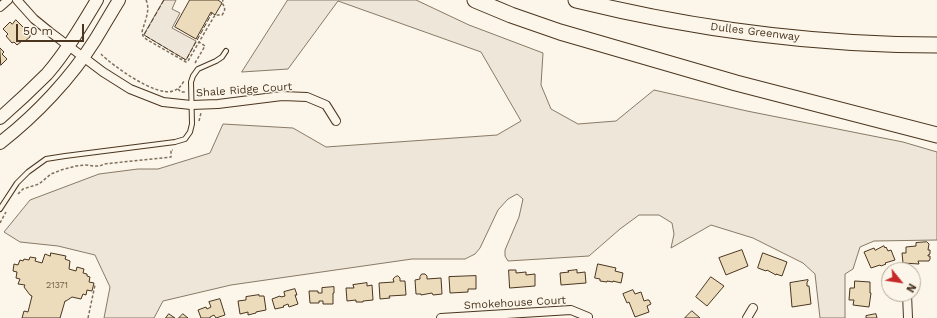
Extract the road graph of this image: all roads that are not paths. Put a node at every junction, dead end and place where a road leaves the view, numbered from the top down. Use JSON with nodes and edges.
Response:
{"nodes":[{"id":1,"x":8,"y":0,"type":"edge"},
{"id":2,"x":16,"y":0,"type":"edge"},
{"id":3,"x":97,"y":0,"type":"edge"},
{"id":4,"x":119,"y":0,"type":"edge"},
{"id":5,"x":475,"y":0,"type":"edge"},
{"id":6,"x":576,"y":0,"type":"edge"},
{"id":7,"x":0,"y":7,"type":"edge"},
{"id":8,"x":937,"y":45,"type":"edge"},
{"id":9,"x":68,"y":46,"type":"junction"},
{"id":10,"x":226,"y":51,"type":"dead end"},
{"id":11,"x":83,"y":56,"type":"junction"},
{"id":12,"x":191,"y":105,"type":"junction"},
{"id":13,"x":0,"y":118,"type":"edge"},
{"id":14,"x":336,"y":121,"type":"dead end"},
{"id":15,"x":937,"y":135,"type":"edge"},
{"id":16,"x":0,"y":143,"type":"edge"},
{"id":17,"x":0,"y":209,"type":"edge"},
{"id":18,"x":907,"y":302,"type":"edge"},
{"id":19,"x":752,"y":308,"type":"dead end"},
{"id":20,"x":588,"y":317,"type":"edge"},
{"id":21,"x":441,"y":318,"type":"edge"},
{"id":22,"x":747,"y":318,"type":"edge"},
{"id":23,"x":908,"y":318,"type":"edge"}],
"edges":[{"from":1,"to":7,"type":"street"},
{"from":2,"to":9,"type":"street","name":"Shale Ridge Court"},
{"from":3,"to":9,"type":"main road"},
{"from":4,"to":11,"type":"main road"},
{"from":5,"to":15,"type":"highway"},
{"from":6,"to":8,"type":"highway","name":"Dulles Greenway"},
{"from":9,"to":11,"type":"street","name":"Shale Ridge Court"},
{"from":9,"to":13,"type":"main road"},
{"from":10,"to":12,"type":"lane"},
{"from":11,"to":12,"type":"street","name":"Shale Ridge Court"},
{"from":11,"to":16,"type":"main road"},
{"from":12,"to":14,"type":"street","name":"Shale Ridge Court"},
{"from":12,"to":17,"type":"lane"},
{"from":18,"to":23,"type":"street"},
{"from":19,"to":22,"type":"street"},
{"from":20,"to":21,"type":"street","name":"Smokehouse Court"}]}
